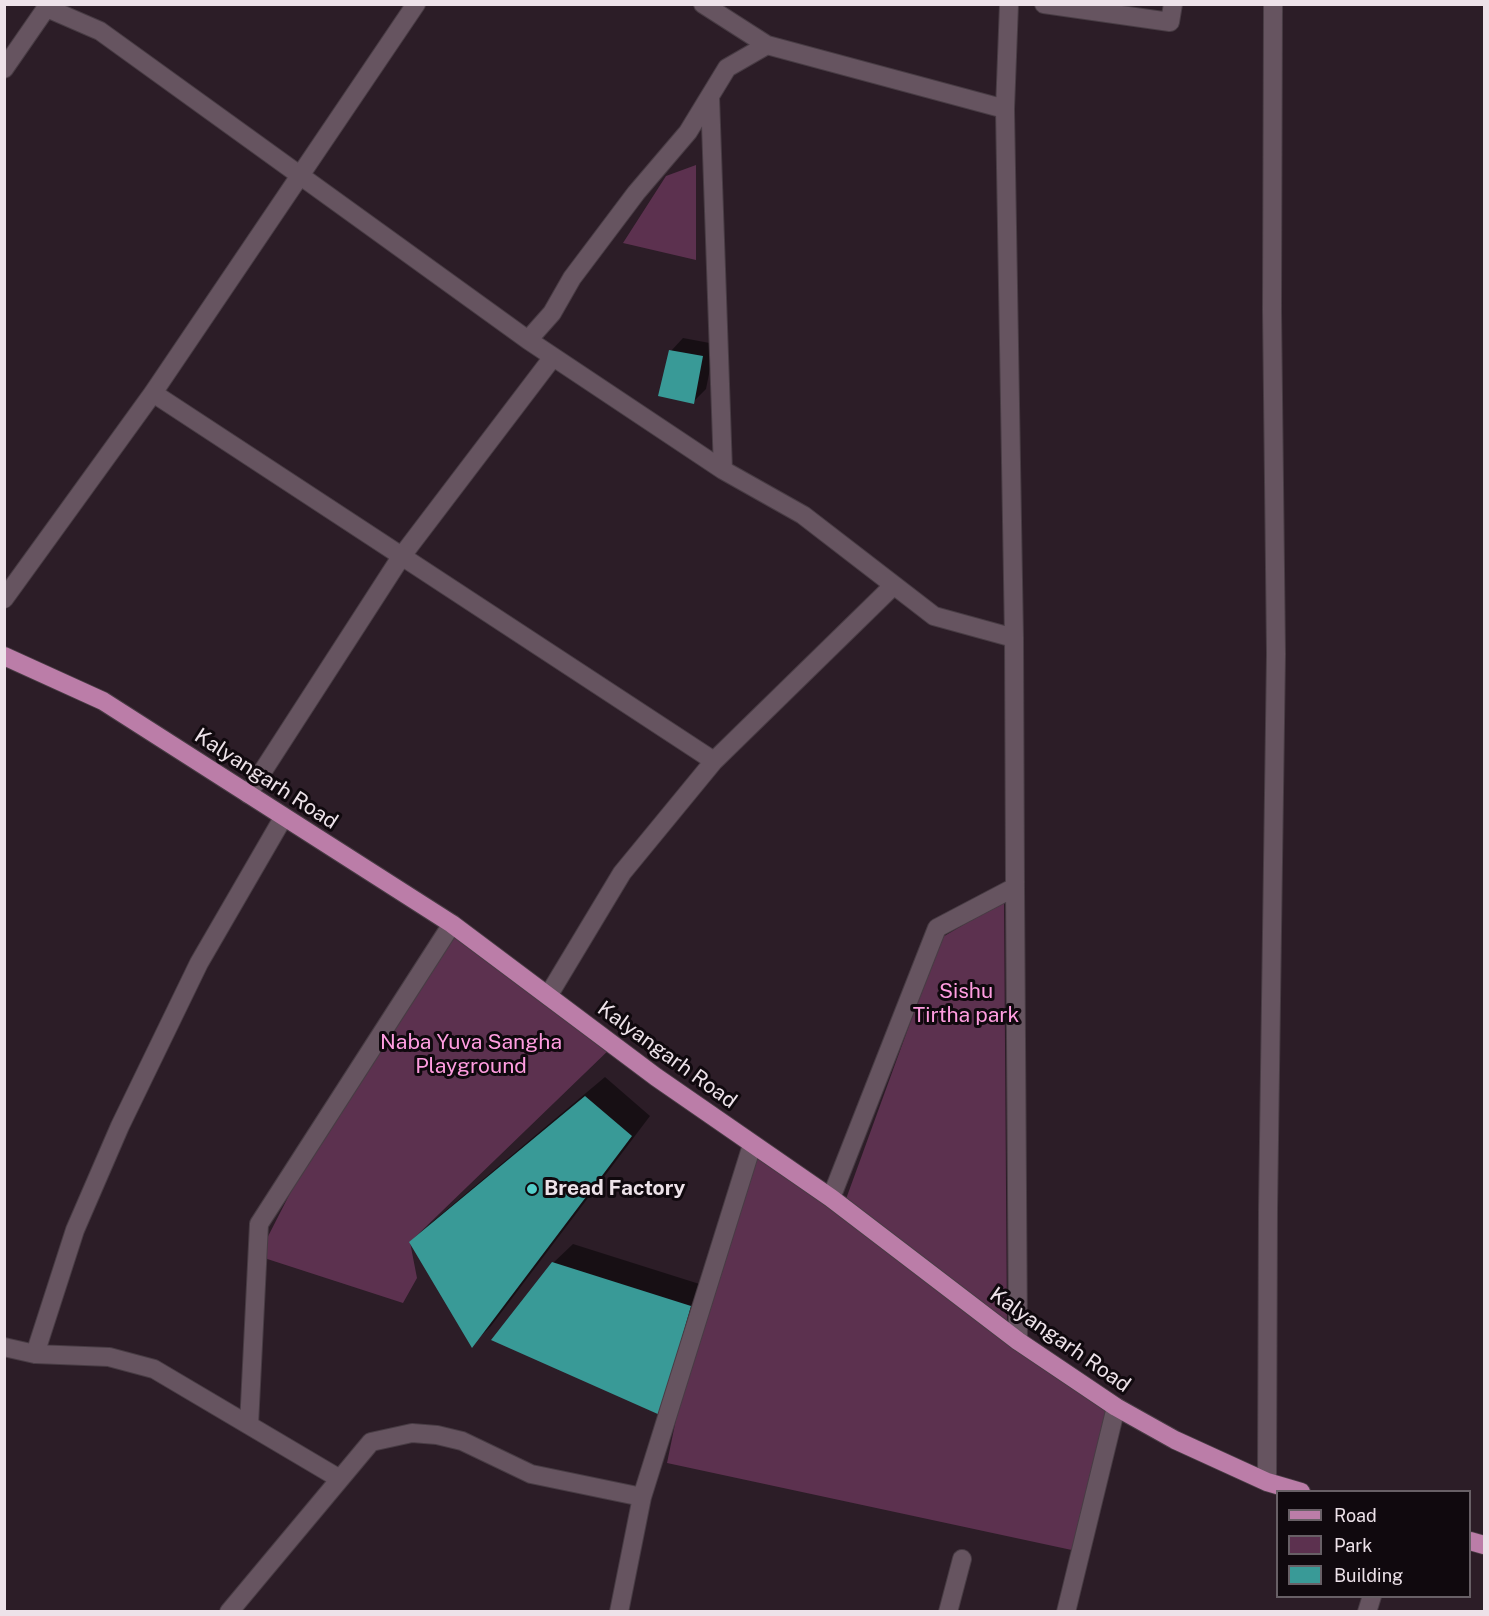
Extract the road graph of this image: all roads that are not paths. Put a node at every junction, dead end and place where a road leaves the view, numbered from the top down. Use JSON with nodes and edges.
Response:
{"nodes":[{"id":1,"x":416,"y":4,"type":"edge"},
{"id":2,"x":703,"y":4,"type":"edge"},
{"id":3,"x":1009,"y":4,"type":"edge"},
{"id":4,"x":1044,"y":4,"type":"edge"},
{"id":5,"x":1173,"y":4,"type":"edge"},
{"id":6,"x":1273,"y":4,"type":"edge"},
{"id":7,"x":48,"y":7,"type":"edge"},
{"id":8,"x":767,"y":45,"type":"junction"},
{"id":9,"x":4,"y":69,"type":"edge"},
{"id":10,"x":710,"y":96,"type":"junction"},
{"id":11,"x":1005,"y":109,"type":"junction"},
{"id":12,"x":300,"y":176,"type":"junction"},
{"id":13,"x":528,"y":340,"type":"junction"},
{"id":14,"x":554,"y":357,"type":"junction"},
{"id":15,"x":153,"y":393,"type":"junction"},
{"id":16,"x":723,"y":470,"type":"junction"},
{"id":17,"x":401,"y":557,"type":"junction"},
{"id":18,"x":894,"y":585,"type":"junction"},
{"id":19,"x":4,"y":599,"type":"edge"},
{"id":20,"x":1014,"y":638,"type":"junction"},
{"id":21,"x":4,"y":656,"type":"edge"},
{"id":22,"x":714,"y":761,"type":"junction"},
{"id":23,"x":248,"y":794,"type":"junction"},
{"id":24,"x":284,"y":818,"type":"junction"},
{"id":25,"x":1015,"y":887,"type":"junction"},
{"id":26,"x":452,"y":924,"type":"junction"},
{"id":27,"x":548,"y":996,"type":"junction"},
{"id":28,"x":752,"y":1145,"type":"junction"},
{"id":29,"x":831,"y":1198,"type":"junction"},
{"id":30,"x":1018,"y":1341,"type":"junction"},
{"id":31,"x":4,"y":1347,"type":"edge"},
{"id":32,"x":35,"y":1354,"type":"junction"},
{"id":33,"x":1116,"y":1407,"type":"junction"},
{"id":34,"x":249,"y":1425,"type":"junction"},
{"id":35,"x":340,"y":1479,"type":"junction"},
{"id":36,"x":1267,"y":1482,"type":"junction"},
{"id":37,"x":1297,"y":1490,"type":"edge"},
{"id":38,"x":642,"y":1497,"type":"junction"},
{"id":39,"x":962,"y":1559,"type":"dead end"},
{"id":40,"x":229,"y":1611,"type":"edge"},
{"id":41,"x":619,"y":1611,"type":"edge"},
{"id":42,"x":948,"y":1611,"type":"edge"},
{"id":43,"x":1066,"y":1611,"type":"edge"}],
"edges":[{"from":1,"to":12,"type":"street"},
{"from":2,"to":8,"type":"street"},
{"from":3,"to":11,"type":"street"},
{"from":4,"to":5,"type":"street"},
{"from":6,"to":36,"type":"street"},
{"from":7,"to":9,"type":"street"},
{"from":7,"to":12,"type":"street"},
{"from":8,"to":10,"type":"street"},
{"from":8,"to":11,"type":"street"},
{"from":10,"to":13,"type":"street"},
{"from":10,"to":16,"type":"street"},
{"from":11,"to":20,"type":"street"},
{"from":12,"to":13,"type":"street"},
{"from":12,"to":15,"type":"street"},
{"from":13,"to":14,"type":"street"},
{"from":14,"to":16,"type":"street"},
{"from":14,"to":17,"type":"street"},
{"from":15,"to":17,"type":"street"},
{"from":15,"to":19,"type":"street"},
{"from":16,"to":18,"type":"street"},
{"from":17,"to":22,"type":"street"},
{"from":17,"to":23,"type":"street"},
{"from":18,"to":20,"type":"street"},
{"from":18,"to":22,"type":"street"},
{"from":20,"to":25,"type":"street"},
{"from":21,"to":23,"type":"main road","name":"Kalyangarh Road"},
{"from":22,"to":27,"type":"street"},
{"from":23,"to":24,"type":"main road","name":"Kalyangarh Road"},
{"from":24,"to":26,"type":"main road","name":"Kalyangarh Road"},
{"from":24,"to":32,"type":"street"},
{"from":25,"to":29,"type":"street"},
{"from":25,"to":30,"type":"street"},
{"from":26,"to":27,"type":"main road","name":"Kalyangarh Road"},
{"from":26,"to":34,"type":"street"},
{"from":27,"to":28,"type":"main road","name":"Kalyangarh Road"},
{"from":28,"to":29,"type":"main road","name":"Kalyangarh Road"},
{"from":28,"to":38,"type":"street"},
{"from":29,"to":30,"type":"main road","name":"Kalyangarh Road"},
{"from":30,"to":33,"type":"main road","name":"Kalyangarh Road"},
{"from":31,"to":32,"type":"street"},
{"from":32,"to":34,"type":"street"},
{"from":33,"to":36,"type":"main road","name":"Kalyangarh Road"},
{"from":33,"to":43,"type":"street"},
{"from":34,"to":35,"type":"street"},
{"from":35,"to":38,"type":"street"},
{"from":35,"to":40,"type":"street"},
{"from":36,"to":37,"type":"main road","name":"Kalyangarh Road"},
{"from":38,"to":41,"type":"street"},
{"from":39,"to":42,"type":"street"}]}
